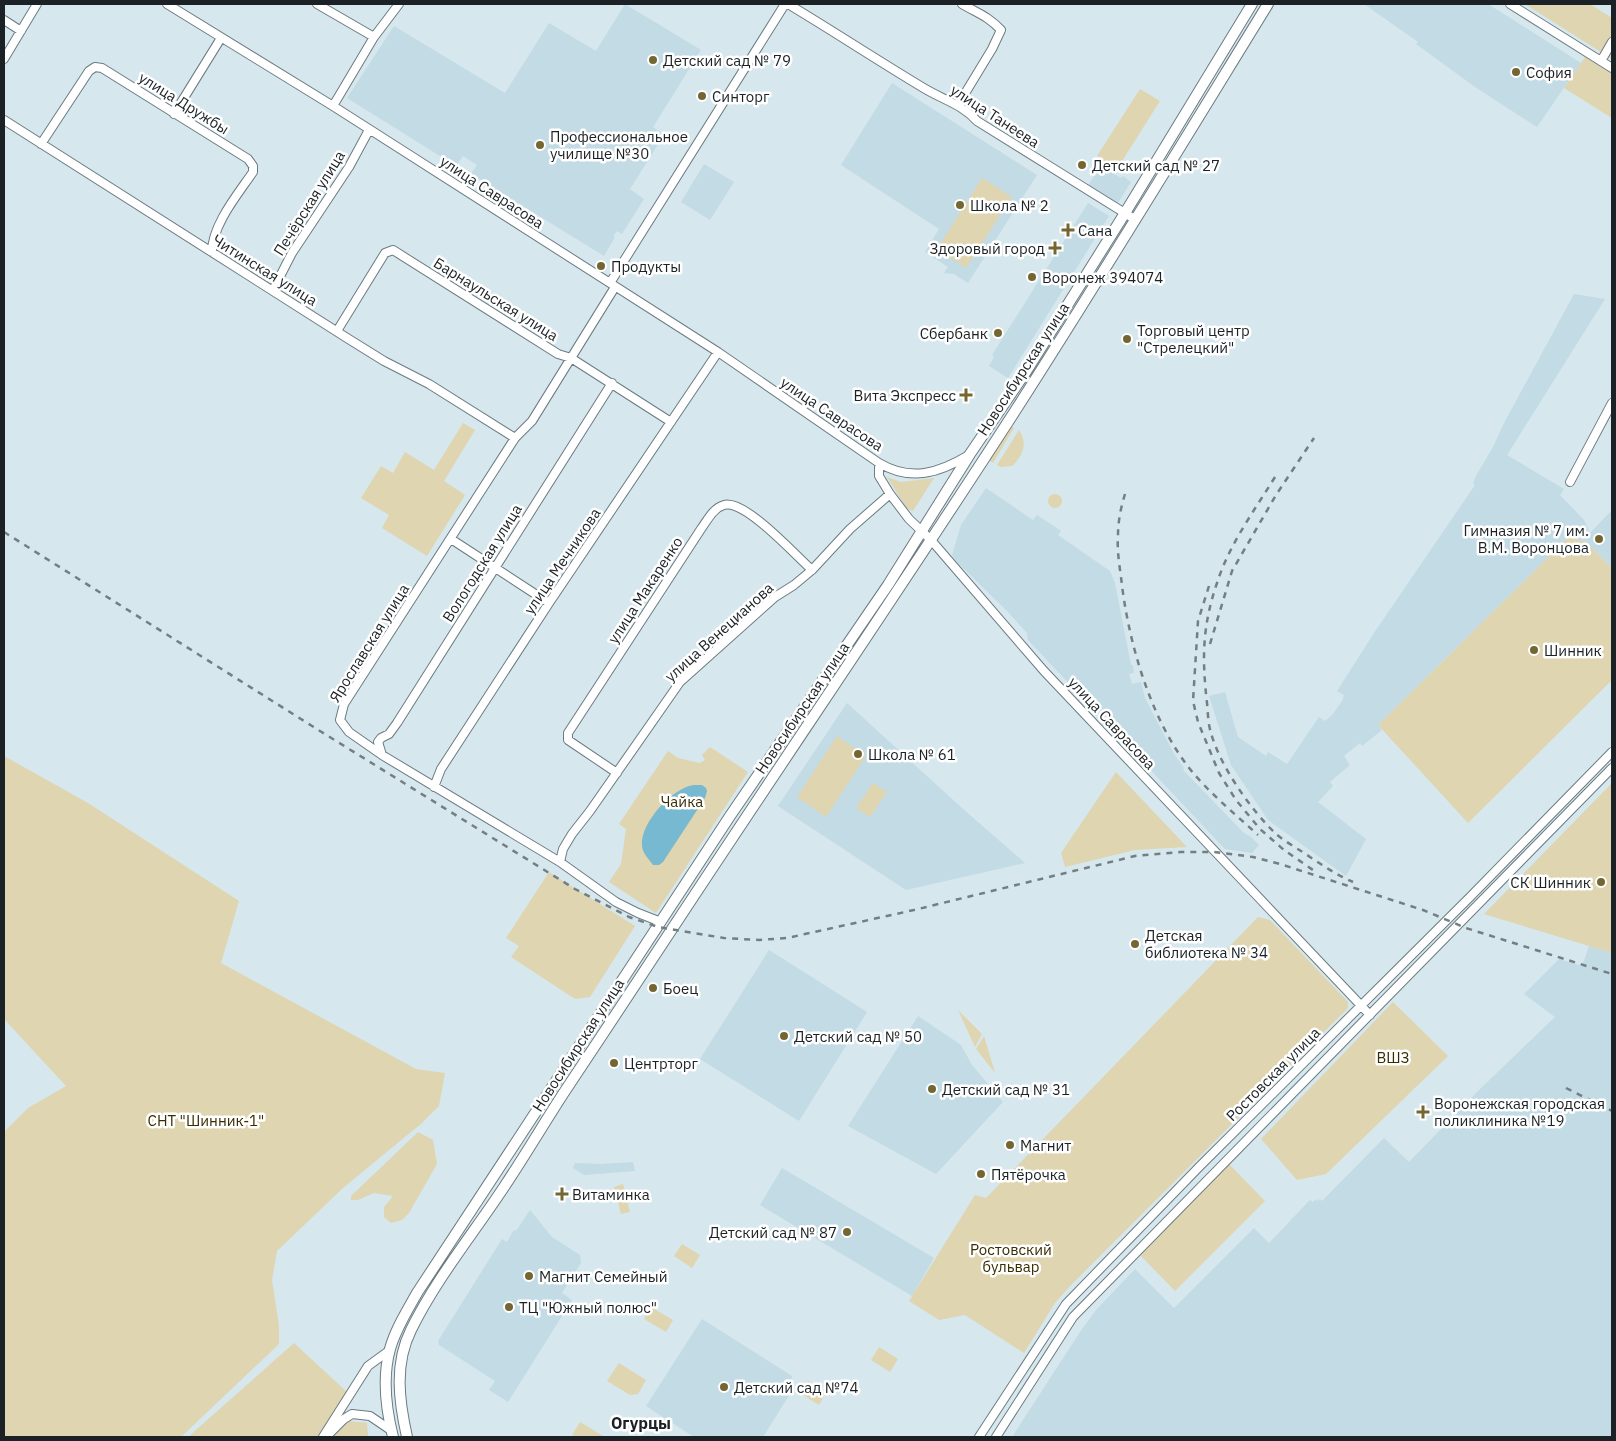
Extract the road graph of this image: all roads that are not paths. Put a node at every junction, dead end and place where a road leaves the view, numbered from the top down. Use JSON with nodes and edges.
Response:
{"nodes":[{"id":1,"x":37,"y":4,"type":"edge"},
{"id":2,"x":167,"y":4,"type":"edge"},
{"id":3,"x":317,"y":4,"type":"edge"},
{"id":4,"x":399,"y":4,"type":"edge"},
{"id":5,"x":786,"y":4,"type":"edge"},
{"id":6,"x":962,"y":4,"type":"edge"},
{"id":7,"x":1252,"y":4,"type":"edge"},
{"id":8,"x":1268,"y":4,"type":"edge"},
{"id":9,"x":1510,"y":4,"type":"edge"},
{"id":10,"x":4,"y":20,"type":"edge"},
{"id":11,"x":21,"y":31,"type":"junction"},
{"id":12,"x":374,"y":37,"type":"junction"},
{"id":13,"x":221,"y":38,"type":"junction"},
{"id":14,"x":1612,"y":42,"type":"edge"},
{"id":15,"x":4,"y":59,"type":"edge"},
{"id":16,"x":1601,"y":61,"type":"junction"},
{"id":17,"x":1612,"y":68,"type":"edge"},
{"id":18,"x":958,"y":105,"type":"junction"},
{"id":19,"x":333,"y":106,"type":"junction"},
{"id":20,"x":174,"y":114,"type":"junction"},
{"id":21,"x":4,"y":120,"type":"edge"},
{"id":22,"x":369,"y":130,"type":"junction"},
{"id":23,"x":41,"y":144,"type":"junction"},
{"id":24,"x":1125,"y":213,"type":"junction"},
{"id":25,"x":1136,"y":220,"type":"junction"},
{"id":26,"x":212,"y":252,"type":"junction"},
{"id":27,"x":612,"y":285,"type":"junction"},
{"id":28,"x":273,"y":290,"type":"junction"},
{"id":29,"x":337,"y":332,"type":"junction"},
{"id":30,"x":718,"y":352,"type":"junction"},
{"id":31,"x":571,"y":358,"type":"junction"},
{"id":32,"x":612,"y":383,"type":"junction"},
{"id":33,"x":1612,"y":403,"type":"edge"},
{"id":34,"x":671,"y":422,"type":"junction"},
{"id":35,"x":515,"y":438,"type":"junction"},
{"id":36,"x":970,"y":454,"type":"junction"},
{"id":37,"x":879,"y":463,"type":"junction"},
{"id":38,"x":1570,"y":482,"type":"dead end"},
{"id":39,"x":890,"y":494,"type":"junction"},
{"id":40,"x":922,"y":531,"type":"junction"},
{"id":41,"x":451,"y":539,"type":"junction"},
{"id":42,"x":931,"y":540,"type":"junction"},
{"id":43,"x":495,"y":568,"type":"junction"},
{"id":44,"x":812,"y":570,"type":"junction"},
{"id":45,"x":549,"y":604,"type":"junction"},
{"id":46,"x":1612,"y":752,"type":"edge"},
{"id":47,"x":382,"y":755,"type":"junction"},
{"id":48,"x":1612,"y":768,"type":"edge"},
{"id":49,"x":617,"y":773,"type":"junction"},
{"id":50,"x":434,"y":787,"type":"junction"},
{"id":51,"x":560,"y":862,"type":"junction"},
{"id":52,"x":662,"y":922,"type":"junction"},
{"id":53,"x":1361,"y":1005,"type":"junction"},
{"id":54,"x":1370,"y":1016,"type":"junction"},
{"id":55,"x":1062,"y":1310,"type":"junction"},
{"id":56,"x":1072,"y":1317,"type":"junction"},
{"id":57,"x":390,"y":1350,"type":"junction"},
{"id":58,"x":393,"y":1434,"type":"edge"},
{"id":59,"x":325,"y":1437,"type":"edge"},
{"id":60,"x":407,"y":1437,"type":"edge"},
{"id":61,"x":979,"y":1437,"type":"edge"},
{"id":62,"x":996,"y":1437,"type":"edge"}],
"edges":[{"from":1,"to":11,"type":"street"},
{"from":2,"to":13,"type":"street","name":"улица Саврасова"},
{"from":3,"to":12,"type":"street"},
{"from":4,"to":12,"type":"street"},
{"from":5,"to":18,"type":"street","name":"улица Танеева"},
{"from":5,"to":27,"type":"street","name":"Ярославская улица"},
{"from":6,"to":18,"type":"street"},
{"from":7,"to":24,"type":"main road","name":"Новосибирская улица"},
{"from":8,"to":25,"type":"main road","name":"Новосибирская улица"},
{"from":9,"to":16,"type":"street"},
{"from":10,"to":11,"type":"street"},
{"from":11,"to":15,"type":"street"},
{"from":12,"to":19,"type":"street"},
{"from":13,"to":19,"type":"street","name":"улица Саврасова"},
{"from":13,"to":20,"type":"street"},
{"from":14,"to":16,"type":"street"},
{"from":16,"to":17,"type":"street"},
{"from":18,"to":24,"type":"street","name":"улица Танеева"},
{"from":19,"to":22,"type":"street","name":"улица Саврасова"},
{"from":20,"to":23,"type":"street","name":"улица Дружбы"},
{"from":20,"to":26,"type":"street","name":"улица Дружбы"},
{"from":21,"to":23,"type":"street","name":"Читинская улица"},
{"from":22,"to":27,"type":"street","name":"улица Саврасова"},
{"from":22,"to":28,"type":"street","name":"Печёрская улица"},
{"from":23,"to":26,"type":"street","name":"Читинская улица"},
{"from":24,"to":25,"type":"street","name":"улица Танеева"},
{"from":24,"to":36,"type":"main road","name":"Новосибирская улица"},
{"from":25,"to":42,"type":"main road","name":"Новосибирская улица"},
{"from":26,"to":28,"type":"street","name":"Читинская улица"},
{"from":27,"to":30,"type":"street","name":"улица Саврасова"},
{"from":27,"to":31,"type":"street","name":"Ярославская улица"},
{"from":28,"to":29,"type":"street","name":"Читинская улица"},
{"from":29,"to":31,"type":"street","name":"Барнаульская улица"},
{"from":29,"to":35,"type":"street","name":"Читинская улица"},
{"from":30,"to":34,"type":"street","name":"улица Мечникова"},
{"from":30,"to":37,"type":"street","name":"улица Саврасова"},
{"from":31,"to":32,"type":"street","name":"Барнаульская улица"},
{"from":31,"to":35,"type":"street","name":"Ярославская улица"},
{"from":32,"to":34,"type":"street","name":"Барнаульская улица"},
{"from":32,"to":43,"type":"street","name":"Вологодская улица"},
{"from":33,"to":38,"type":"street"},
{"from":34,"to":45,"type":"street","name":"улица Мечникова"},
{"from":35,"to":41,"type":"street","name":"Ярославская улица"},
{"from":36,"to":37,"type":"street"},
{"from":36,"to":40,"type":"main road","name":"Новосибирская улица"},
{"from":37,"to":39,"type":"street","name":"улица Саврасова"},
{"from":39,"to":40,"type":"street","name":"улица Саврасова"},
{"from":39,"to":44,"type":"street","name":"улица Венецианова"},
{"from":40,"to":42,"type":"street","name":"улица Саврасова"},
{"from":40,"to":52,"type":"main road","name":"Новосибирская улица"},
{"from":41,"to":43,"type":"street"},
{"from":41,"to":47,"type":"street","name":"Ярославская улица"},
{"from":42,"to":53,"type":"street","name":"улица Саврасова"},
{"from":42,"to":60,"type":"main road","name":"Новосибирская улица"},
{"from":43,"to":45,"type":"street"},
{"from":43,"to":47,"type":"street","name":"Вологодская улица"},
{"from":44,"to":49,"type":"street","name":"улица Венецианова"},
{"from":44,"to":49,"type":"street","name":"улица Макаренко"},
{"from":45,"to":50,"type":"street","name":"улица Мечникова"},
{"from":46,"to":53,"type":"street","name":"Ростовская улица"},
{"from":47,"to":50,"type":"street","name":"Ярославская улица"},
{"from":48,"to":54,"type":"street","name":"Ростовская улица"},
{"from":49,"to":51,"type":"street","name":"улица Венецианова"},
{"from":50,"to":51,"type":"street","name":"Ярославская улица"},
{"from":51,"to":52,"type":"street","name":"Ярославская улица"},
{"from":52,"to":57,"type":"main road","name":"Новосибирская улица"},
{"from":53,"to":54,"type":"street","name":"улица Саврасова"},
{"from":53,"to":55,"type":"street","name":"Ростовская улица"},
{"from":54,"to":56,"type":"street","name":"Ростовская улица"},
{"from":55,"to":56,"type":"street"},
{"from":55,"to":61,"type":"street","name":"Ростовская улица"},
{"from":56,"to":62,"type":"street","name":"Ростовская улица"},
{"from":57,"to":58,"type":"main road","name":"Новосибирская улица"},
{"from":57,"to":59,"type":"street","name":"Новосибирская улица"},
{"from":58,"to":59,"type":"street","name":"Новосибирская улица"}]}
